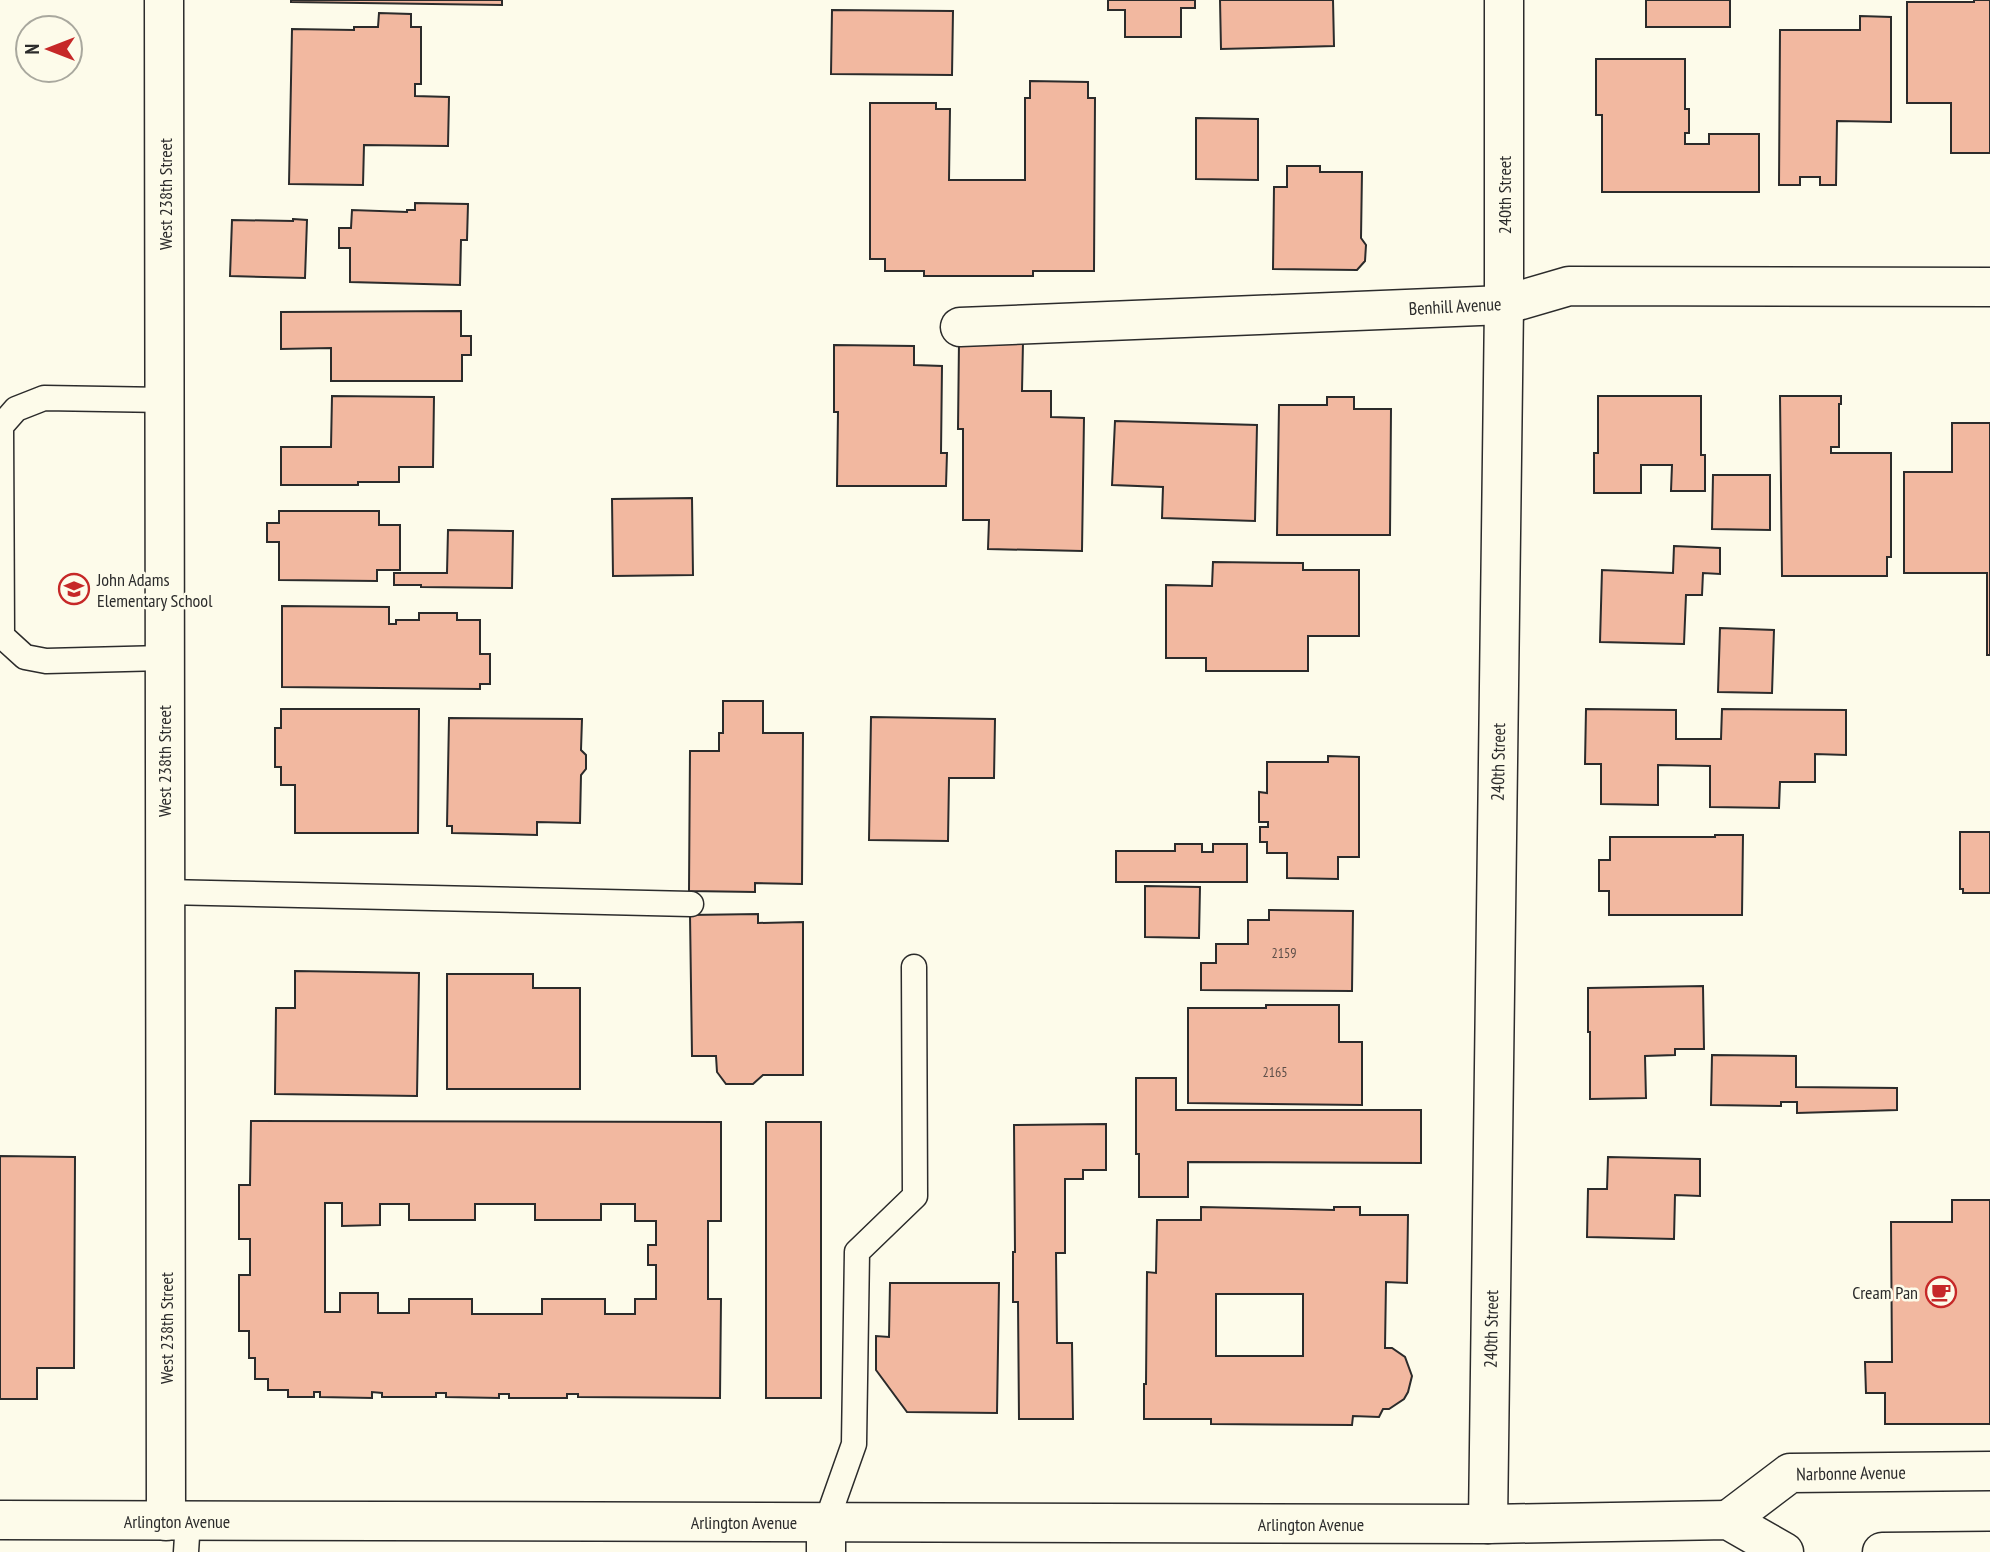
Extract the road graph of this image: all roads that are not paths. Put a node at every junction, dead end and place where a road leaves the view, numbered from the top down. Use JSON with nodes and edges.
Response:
{"nodes":[{"id":1,"x":164,"y":0,"type":"edge"},
{"id":2,"x":1504,"y":0,"type":"edge"},
{"id":3,"x":1990,"y":287,"type":"edge"},
{"id":4,"x":1504,"y":305,"type":"junction"},
{"id":5,"x":960,"y":327,"type":"dead end"},
{"id":6,"x":165,"y":400,"type":"junction"},
{"id":7,"x":164,"y":659,"type":"junction"},
{"id":8,"x":165,"y":892,"type":"junction"},
{"id":9,"x":691,"y":904,"type":"dead end"},
{"id":10,"x":915,"y":967,"type":"dead end"},
{"id":11,"x":1990,"y":1471,"type":"edge"},
{"id":12,"x":0,"y":1520,"type":"edge"},
{"id":13,"x":1728,"y":1520,"type":"junction"},
{"id":14,"x":1489,"y":1524,"type":"junction"},
{"id":15,"x":180,"y":1531,"type":"edge"},
{"id":16,"x":826,"y":1537,"type":"edge"},
{"id":17,"x":1990,"y":1551,"type":"edge"},
{"id":18,"x":1784,"y":1552,"type":"edge"},
{"id":19,"x":1882,"y":1552,"type":"edge"},
{"id":20,"x":1931,"y":1552,"type":"edge"}],
"edges":[{"from":1,"to":6,"type":"street","name":"West 238th Street"},
{"from":2,"to":4,"type":"street","name":"240th Street"},
{"from":3,"to":4,"type":"street","name":"Benhill Avenue"},
{"from":4,"to":5,"type":"street","name":"Benhill Avenue"},
{"from":4,"to":14,"type":"street","name":"240th Street"},
{"from":6,"to":7,"type":"street","name":"West 238th Street"},
{"from":6,"to":7,"type":"lane"},
{"from":7,"to":8,"type":"street","name":"West 238th Street"},
{"from":8,"to":9,"type":"lane"},
{"from":8,"to":15,"type":"street","name":"West 238th Street"},
{"from":10,"to":16,"type":"lane"},
{"from":11,"to":13,"type":"street","name":"Narbonne Avenue"},
{"from":12,"to":15,"type":"street","name":"Arlington Avenue"},
{"from":13,"to":14,"type":"street"},
{"from":13,"to":18,"type":"street"},
{"from":14,"to":16,"type":"street","name":"Arlington Avenue"},
{"from":15,"to":16,"type":"street","name":"Arlington Avenue"},
{"from":17,"to":20,"type":"street"},
{"from":19,"to":20,"type":"street"}]}
